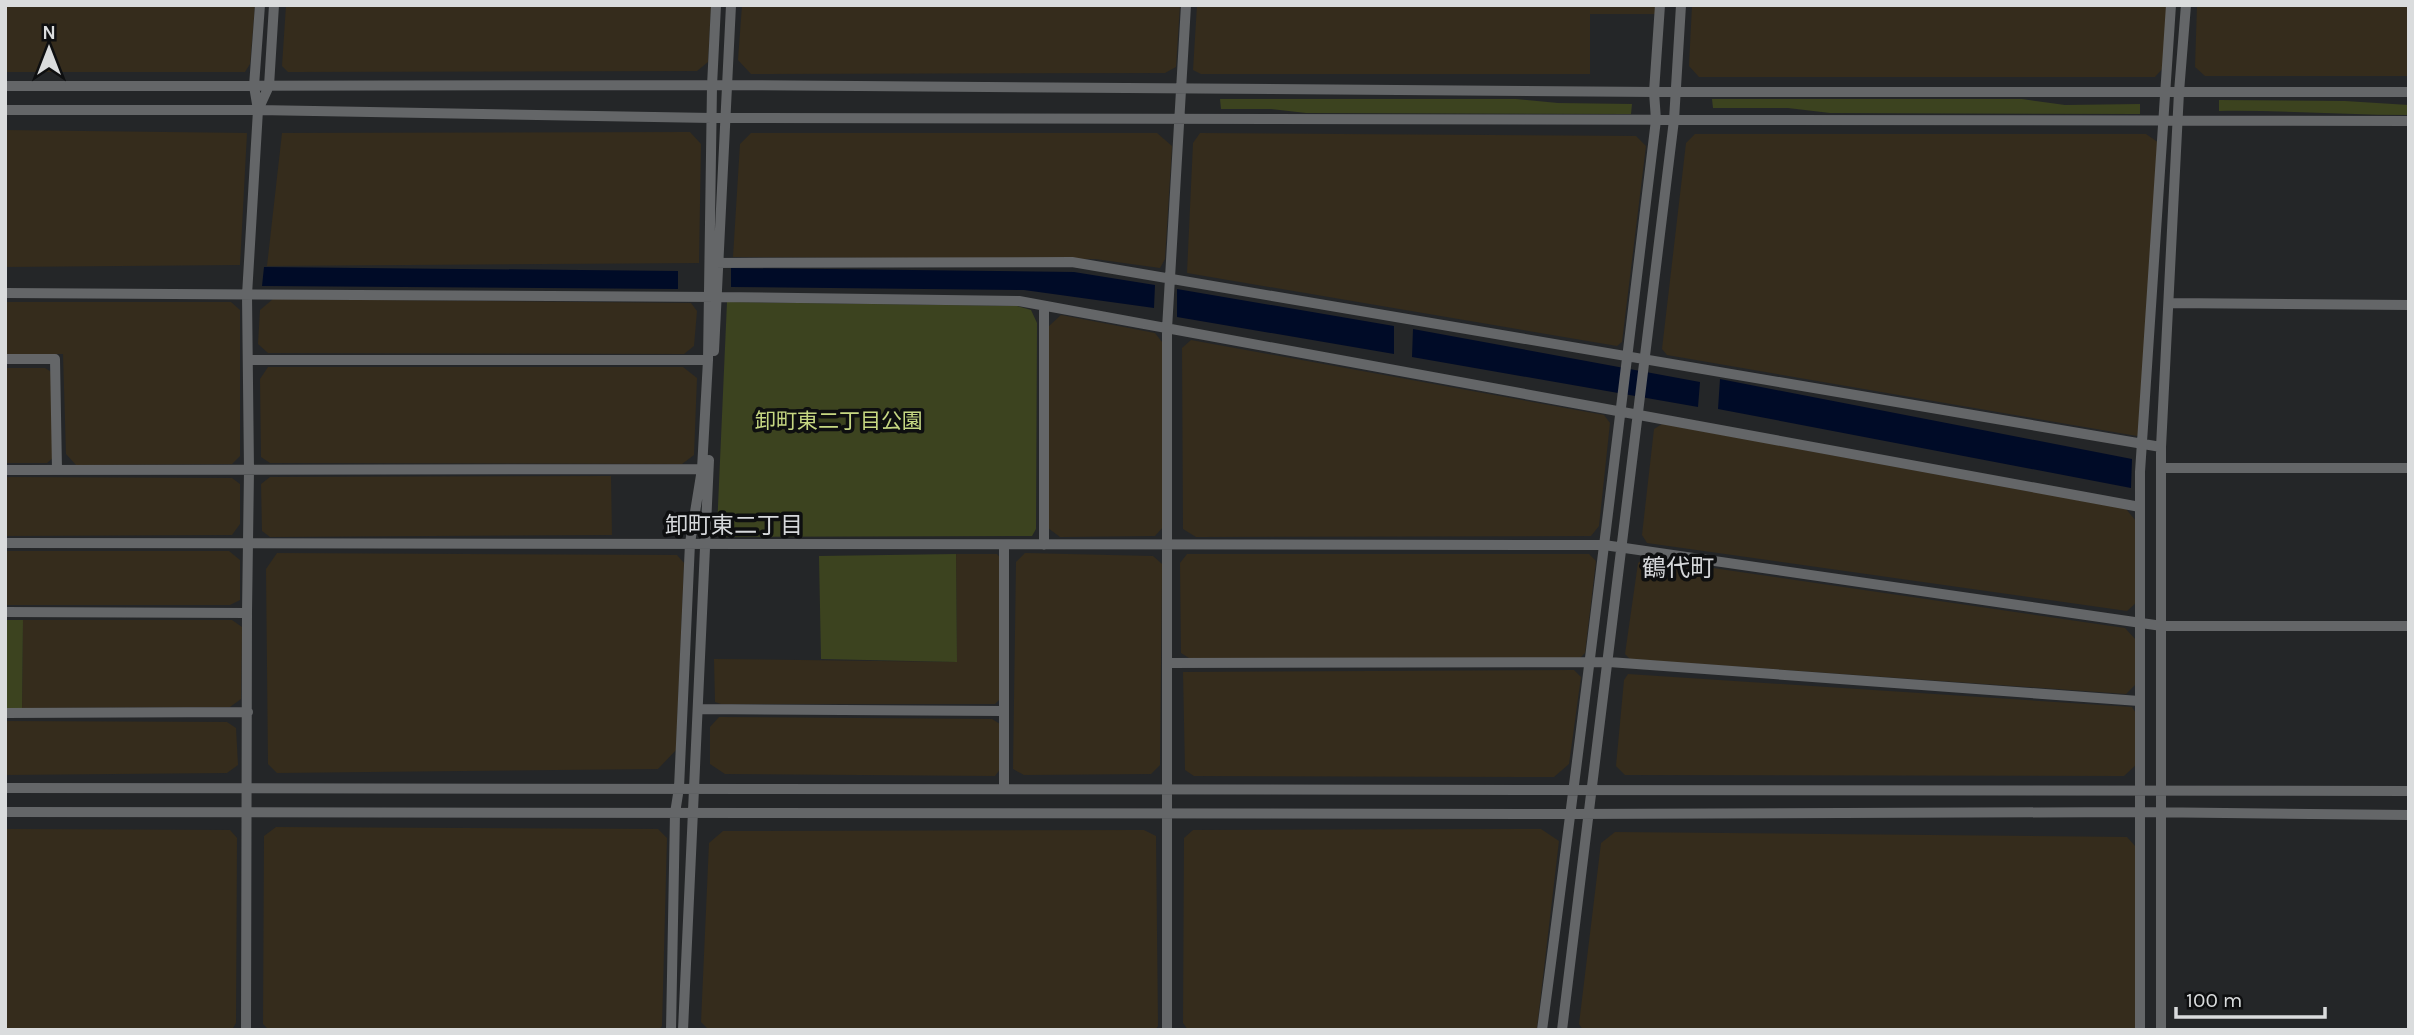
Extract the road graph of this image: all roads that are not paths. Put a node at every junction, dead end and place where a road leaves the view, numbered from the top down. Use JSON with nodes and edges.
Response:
{"nodes":[{"id":1,"x":260,"y":5,"type":"edge"},
{"id":2,"x":274,"y":5,"type":"edge"},
{"id":3,"x":716,"y":5,"type":"edge"},
{"id":4,"x":731,"y":5,"type":"edge"},
{"id":5,"x":1186,"y":5,"type":"edge"},
{"id":6,"x":1660,"y":5,"type":"edge"},
{"id":7,"x":1681,"y":5,"type":"edge"},
{"id":8,"x":2171,"y":5,"type":"edge"},
{"id":9,"x":2186,"y":5,"type":"edge"},
{"id":10,"x":728,"y":85,"type":"junction"},
{"id":11,"x":5,"y":86,"type":"edge"},
{"id":12,"x":254,"y":86,"type":"junction"},
{"id":13,"x":269,"y":86,"type":"junction"},
{"id":14,"x":712,"y":86,"type":"junction"},
{"id":15,"x":1179,"y":89,"type":"junction"},
{"id":16,"x":1654,"y":92,"type":"junction"},
{"id":17,"x":1675,"y":92,"type":"junction"},
{"id":18,"x":2163,"y":92,"type":"junction"},
{"id":19,"x":2179,"y":92,"type":"junction"},
{"id":20,"x":2409,"y":92,"type":"edge"},
{"id":21,"x":5,"y":110,"type":"edge"},
{"id":22,"x":258,"y":110,"type":"junction"},
{"id":23,"x":712,"y":118,"type":"junction"},
{"id":24,"x":727,"y":118,"type":"junction"},
{"id":25,"x":1178,"y":119,"type":"junction"},
{"id":26,"x":1656,"y":120,"type":"junction"},
{"id":27,"x":1674,"y":120,"type":"junction"},
{"id":28,"x":2162,"y":121,"type":"junction"},
{"id":29,"x":2178,"y":121,"type":"junction"},
{"id":30,"x":2409,"y":121,"type":"edge"},
{"id":31,"x":715,"y":262,"type":"junction"},
{"id":32,"x":1170,"y":278,"type":"junction"},
{"id":33,"x":5,"y":293,"type":"edge"},
{"id":34,"x":247,"y":295,"type":"junction"},
{"id":35,"x":713,"y":297,"type":"junction"},
{"id":36,"x":2169,"y":303,"type":"junction"},
{"id":37,"x":2409,"y":304,"type":"edge"},
{"id":38,"x":1044,"y":306,"type":"junction"},
{"id":39,"x":1167,"y":329,"type":"junction"},
{"id":40,"x":1628,"y":356,"type":"junction"},
{"id":41,"x":1646,"y":358,"type":"junction"},
{"id":42,"x":5,"y":359,"type":"edge"},
{"id":43,"x":249,"y":360,"type":"junction"},
{"id":44,"x":708,"y":360,"type":"junction"},
{"id":45,"x":1621,"y":408,"type":"junction"},
{"id":46,"x":1639,"y":415,"type":"junction"},
{"id":47,"x":2142,"y":443,"type":"junction"},
{"id":48,"x":2161,"y":447,"type":"junction"},
{"id":49,"x":2162,"y":468,"type":"junction"},
{"id":50,"x":2409,"y":468,"type":"edge"},
{"id":51,"x":702,"y":469,"type":"junction"},
{"id":52,"x":5,"y":470,"type":"edge"},
{"id":53,"x":57,"y":470,"type":"junction"},
{"id":54,"x":250,"y":470,"type":"junction"},
{"id":55,"x":2140,"y":507,"type":"junction"},
{"id":56,"x":5,"y":543,"type":"edge"},
{"id":57,"x":690,"y":543,"type":"junction"},
{"id":58,"x":705,"y":543,"type":"junction"},
{"id":59,"x":248,"y":544,"type":"junction"},
{"id":60,"x":1004,"y":545,"type":"junction"},
{"id":61,"x":1044,"y":545,"type":"junction"},
{"id":62,"x":1167,"y":545,"type":"junction"},
{"id":63,"x":1605,"y":545,"type":"junction"},
{"id":64,"x":1622,"y":546,"type":"junction"},
{"id":65,"x":5,"y":612,"type":"edge"},
{"id":66,"x":247,"y":613,"type":"junction"},
{"id":67,"x":2141,"y":622,"type":"junction"},
{"id":68,"x":2162,"y":626,"type":"junction"},
{"id":69,"x":2409,"y":626,"type":"edge"},
{"id":70,"x":1609,"y":662,"type":"junction"},
{"id":71,"x":1167,"y":663,"type":"junction"},
{"id":72,"x":1590,"y":663,"type":"junction"},
{"id":73,"x":2139,"y":701,"type":"junction"},
{"id":74,"x":698,"y":709,"type":"junction"},
{"id":75,"x":1003,"y":710,"type":"junction"},
{"id":76,"x":248,"y":712,"type":"junction"},
{"id":77,"x":5,"y":713,"type":"edge"},
{"id":78,"x":5,"y":788,"type":"edge"},
{"id":79,"x":679,"y":788,"type":"junction"},
{"id":80,"x":693,"y":788,"type":"junction"},
{"id":81,"x":1573,"y":788,"type":"junction"},
{"id":82,"x":1592,"y":788,"type":"junction"},
{"id":83,"x":247,"y":789,"type":"junction"},
{"id":84,"x":1004,"y":789,"type":"junction"},
{"id":85,"x":1167,"y":790,"type":"junction"},
{"id":86,"x":2409,"y":790,"type":"edge"},
{"id":87,"x":2140,"y":791,"type":"junction"},
{"id":88,"x":2162,"y":791,"type":"junction"},
{"id":89,"x":5,"y":812,"type":"edge"},
{"id":90,"x":2140,"y":812,"type":"junction"},
{"id":91,"x":2163,"y":812,"type":"junction"},
{"id":92,"x":247,"y":813,"type":"junction"},
{"id":93,"x":675,"y":813,"type":"junction"},
{"id":94,"x":691,"y":813,"type":"junction"},
{"id":95,"x":1166,"y":814,"type":"junction"},
{"id":96,"x":1571,"y":814,"type":"junction"},
{"id":97,"x":1590,"y":814,"type":"junction"},
{"id":98,"x":2409,"y":815,"type":"edge"},
{"id":99,"x":246,"y":1030,"type":"edge"},
{"id":100,"x":671,"y":1030,"type":"edge"},
{"id":101,"x":682,"y":1030,"type":"edge"},
{"id":102,"x":1167,"y":1030,"type":"edge"},
{"id":103,"x":1542,"y":1030,"type":"edge"},
{"id":104,"x":1562,"y":1030,"type":"edge"},
{"id":105,"x":2140,"y":1030,"type":"edge"},
{"id":106,"x":2161,"y":1030,"type":"edge"}],
"edges":[{"from":1,"to":12,"type":"street"},
{"from":2,"to":13,"type":"street"},
{"from":3,"to":14,"type":"street"},
{"from":4,"to":10,"type":"street"},
{"from":5,"to":15,"type":"street"},
{"from":6,"to":16,"type":"street"},
{"from":7,"to":17,"type":"street"},
{"from":8,"to":18,"type":"street"},
{"from":9,"to":19,"type":"street"},
{"from":10,"to":14,"type":"street"},
{"from":10,"to":15,"type":"street"},
{"from":10,"to":24,"type":"street"},
{"from":11,"to":12,"type":"street"},
{"from":12,"to":13,"type":"street"},
{"from":12,"to":22,"type":"street"},
{"from":13,"to":14,"type":"street"},
{"from":13,"to":22,"type":"street"},
{"from":14,"to":23,"type":"street"},
{"from":15,"to":16,"type":"street"},
{"from":15,"to":25,"type":"street"},
{"from":16,"to":17,"type":"street"},
{"from":16,"to":26,"type":"street"},
{"from":17,"to":18,"type":"street"},
{"from":17,"to":27,"type":"street"},
{"from":18,"to":19,"type":"street"},
{"from":18,"to":28,"type":"street"},
{"from":19,"to":20,"type":"street"},
{"from":19,"to":29,"type":"street"},
{"from":21,"to":22,"type":"street"},
{"from":22,"to":23,"type":"street"},
{"from":22,"to":34,"type":"street"},
{"from":23,"to":24,"type":"street"},
{"from":23,"to":31,"type":"street"},
{"from":24,"to":25,"type":"street"},
{"from":24,"to":31,"type":"street"},
{"from":25,"to":26,"type":"street"},
{"from":25,"to":32,"type":"street"},
{"from":26,"to":27,"type":"street"},
{"from":26,"to":40,"type":"street"},
{"from":27,"to":28,"type":"street"},
{"from":27,"to":41,"type":"street"},
{"from":28,"to":29,"type":"street"},
{"from":28,"to":47,"type":"street"},
{"from":29,"to":30,"type":"street"},
{"from":29,"to":36,"type":"street"},
{"from":31,"to":32,"type":"street"},
{"from":31,"to":35,"type":"street"},
{"from":32,"to":39,"type":"street"},
{"from":32,"to":40,"type":"street"},
{"from":33,"to":34,"type":"street"},
{"from":34,"to":35,"type":"street"},
{"from":34,"to":43,"type":"street"},
{"from":35,"to":38,"type":"street"},
{"from":35,"to":44,"type":"street"},
{"from":35,"to":58,"type":"street"},
{"from":36,"to":37,"type":"street"},
{"from":36,"to":48,"type":"street"},
{"from":38,"to":39,"type":"street"},
{"from":38,"to":61,"type":"street"},
{"from":39,"to":45,"type":"street"},
{"from":39,"to":62,"type":"street"},
{"from":40,"to":41,"type":"street"},
{"from":40,"to":45,"type":"street"},
{"from":41,"to":46,"type":"street"},
{"from":41,"to":47,"type":"street"},
{"from":42,"to":53,"type":"street"},
{"from":43,"to":44,"type":"street"},
{"from":43,"to":54,"type":"street"},
{"from":44,"to":51,"type":"street"},
{"from":45,"to":46,"type":"street"},
{"from":45,"to":63,"type":"street"},
{"from":46,"to":55,"type":"street"},
{"from":46,"to":64,"type":"street"},
{"from":47,"to":48,"type":"street"},
{"from":47,"to":55,"type":"street"},
{"from":48,"to":49,"type":"street"},
{"from":49,"to":50,"type":"street"},
{"from":49,"to":68,"type":"street"},
{"from":51,"to":54,"type":"street"},
{"from":51,"to":57,"type":"street"},
{"from":52,"to":53,"type":"street"},
{"from":53,"to":54,"type":"street"},
{"from":54,"to":59,"type":"street"},
{"from":55,"to":67,"type":"street"},
{"from":56,"to":59,"type":"street"},
{"from":57,"to":58,"type":"street"},
{"from":57,"to":59,"type":"street"},
{"from":57,"to":79,"type":"street"},
{"from":58,"to":60,"type":"street"},
{"from":58,"to":74,"type":"street"},
{"from":59,"to":66,"type":"street"},
{"from":60,"to":61,"type":"street"},
{"from":60,"to":75,"type":"street"},
{"from":61,"to":62,"type":"street"},
{"from":62,"to":63,"type":"street"},
{"from":62,"to":71,"type":"street"},
{"from":63,"to":64,"type":"street"},
{"from":63,"to":72,"type":"street"},
{"from":64,"to":67,"type":"street"},
{"from":64,"to":70,"type":"street"},
{"from":65,"to":66,"type":"street"},
{"from":66,"to":76,"type":"street"},
{"from":67,"to":68,"type":"street"},
{"from":67,"to":73,"type":"street"},
{"from":68,"to":69,"type":"street"},
{"from":68,"to":88,"type":"street"},
{"from":70,"to":72,"type":"street"},
{"from":70,"to":73,"type":"street"},
{"from":70,"to":82,"type":"street"},
{"from":71,"to":72,"type":"street"},
{"from":71,"to":85,"type":"street"},
{"from":72,"to":81,"type":"street"},
{"from":73,"to":87,"type":"street"},
{"from":74,"to":75,"type":"street"},
{"from":74,"to":80,"type":"street"},
{"from":75,"to":84,"type":"street"},
{"from":76,"to":77,"type":"street"},
{"from":76,"to":83,"type":"street"},
{"from":78,"to":83,"type":"street"},
{"from":79,"to":80,"type":"street"},
{"from":79,"to":83,"type":"street"},
{"from":79,"to":93,"type":"street"},
{"from":80,"to":84,"type":"street"},
{"from":80,"to":94,"type":"street"},
{"from":81,"to":82,"type":"street"},
{"from":81,"to":85,"type":"street"},
{"from":81,"to":96,"type":"street"},
{"from":82,"to":87,"type":"street"},
{"from":82,"to":97,"type":"street"},
{"from":83,"to":92,"type":"street"},
{"from":84,"to":85,"type":"street"},
{"from":85,"to":95,"type":"street"},
{"from":86,"to":88,"type":"street"},
{"from":87,"to":88,"type":"street"},
{"from":87,"to":90,"type":"street"},
{"from":88,"to":91,"type":"street"},
{"from":89,"to":92,"type":"street"},
{"from":90,"to":91,"type":"street"},
{"from":90,"to":97,"type":"street"},
{"from":90,"to":105,"type":"street"},
{"from":91,"to":98,"type":"street"},
{"from":91,"to":106,"type":"street"},
{"from":92,"to":93,"type":"street"},
{"from":92,"to":99,"type":"street"},
{"from":93,"to":94,"type":"street"},
{"from":93,"to":100,"type":"street"},
{"from":94,"to":95,"type":"street"},
{"from":94,"to":101,"type":"street"},
{"from":95,"to":96,"type":"street"},
{"from":95,"to":102,"type":"street"},
{"from":96,"to":97,"type":"street"},
{"from":96,"to":103,"type":"street"},
{"from":97,"to":104,"type":"street"}]}
